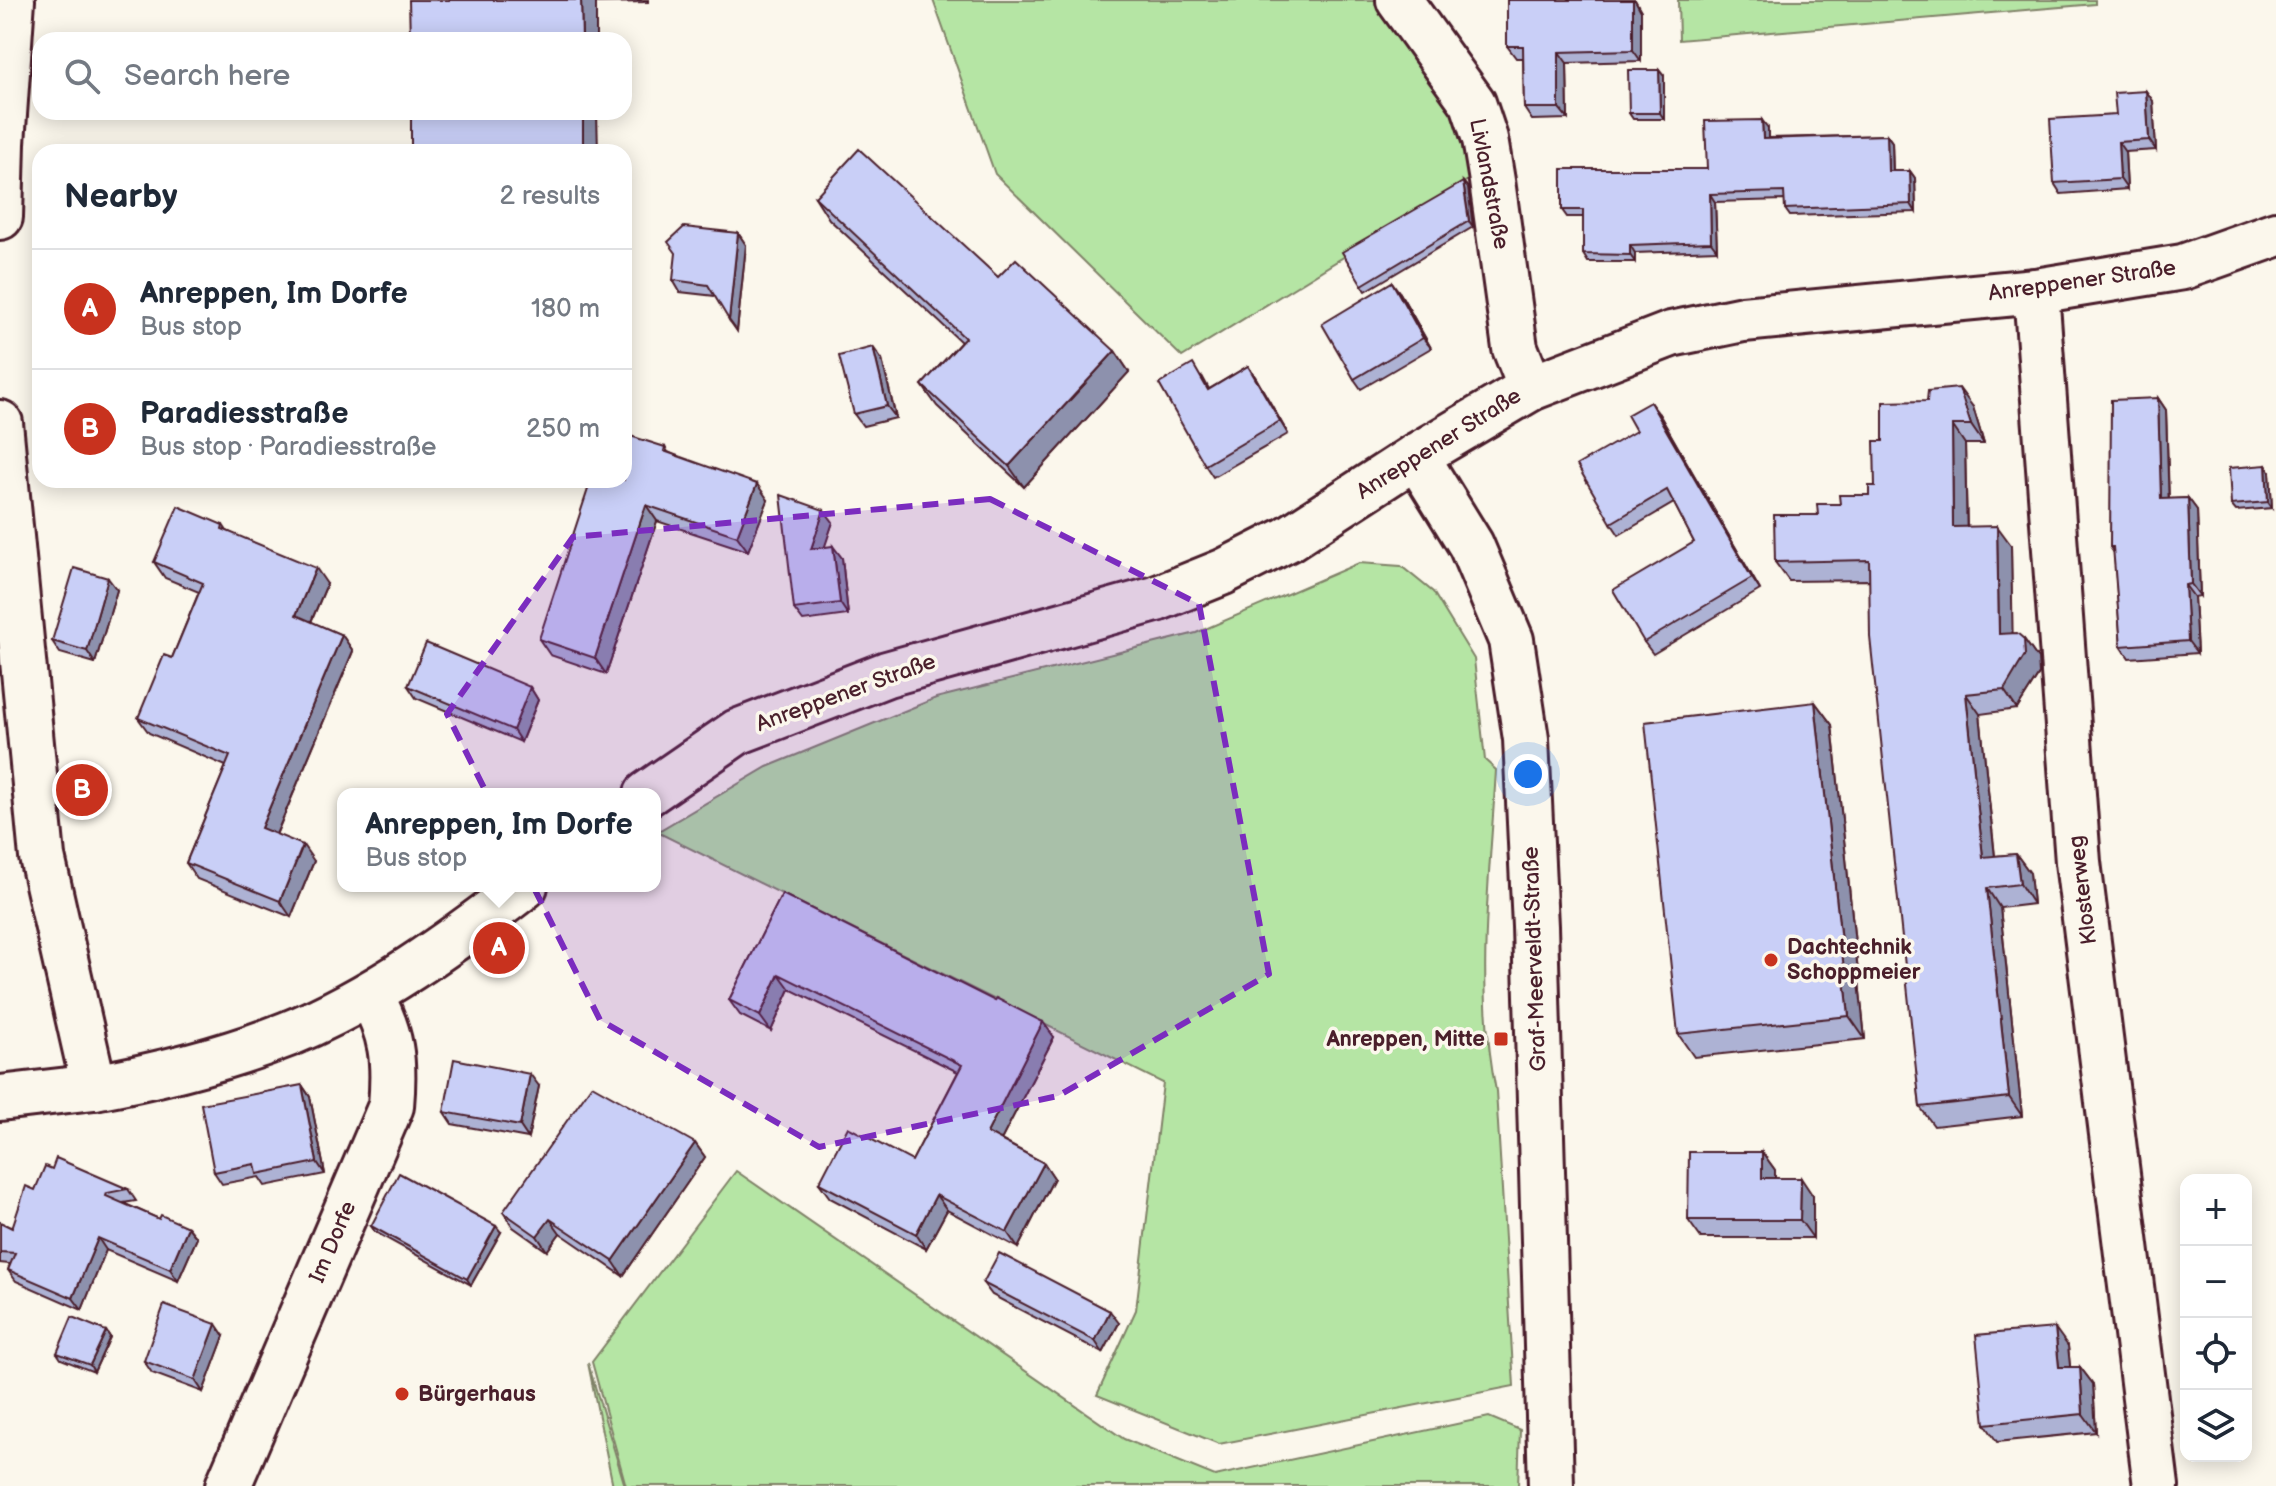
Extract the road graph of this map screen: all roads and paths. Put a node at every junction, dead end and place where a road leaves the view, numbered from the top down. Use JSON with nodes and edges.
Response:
{"nodes":[{"id":1,"x":12,"y":0,"type":"edge"},
{"id":2,"x":1399,"y":0,"type":"edge"},
{"id":3,"x":0,"y":217,"type":"edge"},
{"id":4,"x":2276,"y":234,"type":"edge"},
{"id":5,"x":2036,"y":291,"type":"junction"},
{"id":6,"x":1531,"y":388,"type":"junction"},
{"id":7,"x":0,"y":423,"type":"edge"},
{"id":8,"x":1416,"y":456,"type":"junction"},
{"id":9,"x":656,"y":788,"type":"edge"},
{"id":10,"x":517,"y":892,"type":"edge"},
{"id":11,"x":370,"y":994,"type":"junction"},
{"id":12,"x":94,"y":1087,"type":"junction"},
{"id":13,"x":0,"y":1098,"type":"edge"},
{"id":14,"x":228,"y":1486,"type":"edge"},
{"id":15,"x":1551,"y":1486,"type":"edge"},
{"id":16,"x":2156,"y":1486,"type":"edge"}],
"edges":[{"from":1,"to":3,"type":"main road"},
{"from":2,"to":6,"type":"main road","name":"Livlandstraße"},
{"from":4,"to":5,"type":"main road","name":"Anreppener Straße"},
{"from":5,"to":6,"type":"main road","name":"Anreppener Straße"},
{"from":5,"to":16,"type":"main road","name":"Klosterweg"},
{"from":6,"to":8,"type":"main road","name":"Anreppener Straße"},
{"from":7,"to":12,"type":"main road"},
{"from":8,"to":9,"type":"main road","name":"Anreppener Straße"},
{"from":8,"to":15,"type":"main road","name":"Graf-Meerveldt-Straße"},
{"from":10,"to":11,"type":"main road"},
{"from":11,"to":12,"type":"main road"},
{"from":11,"to":14,"type":"main road","name":"Im Dorfe"},
{"from":12,"to":13,"type":"main road"}]}
